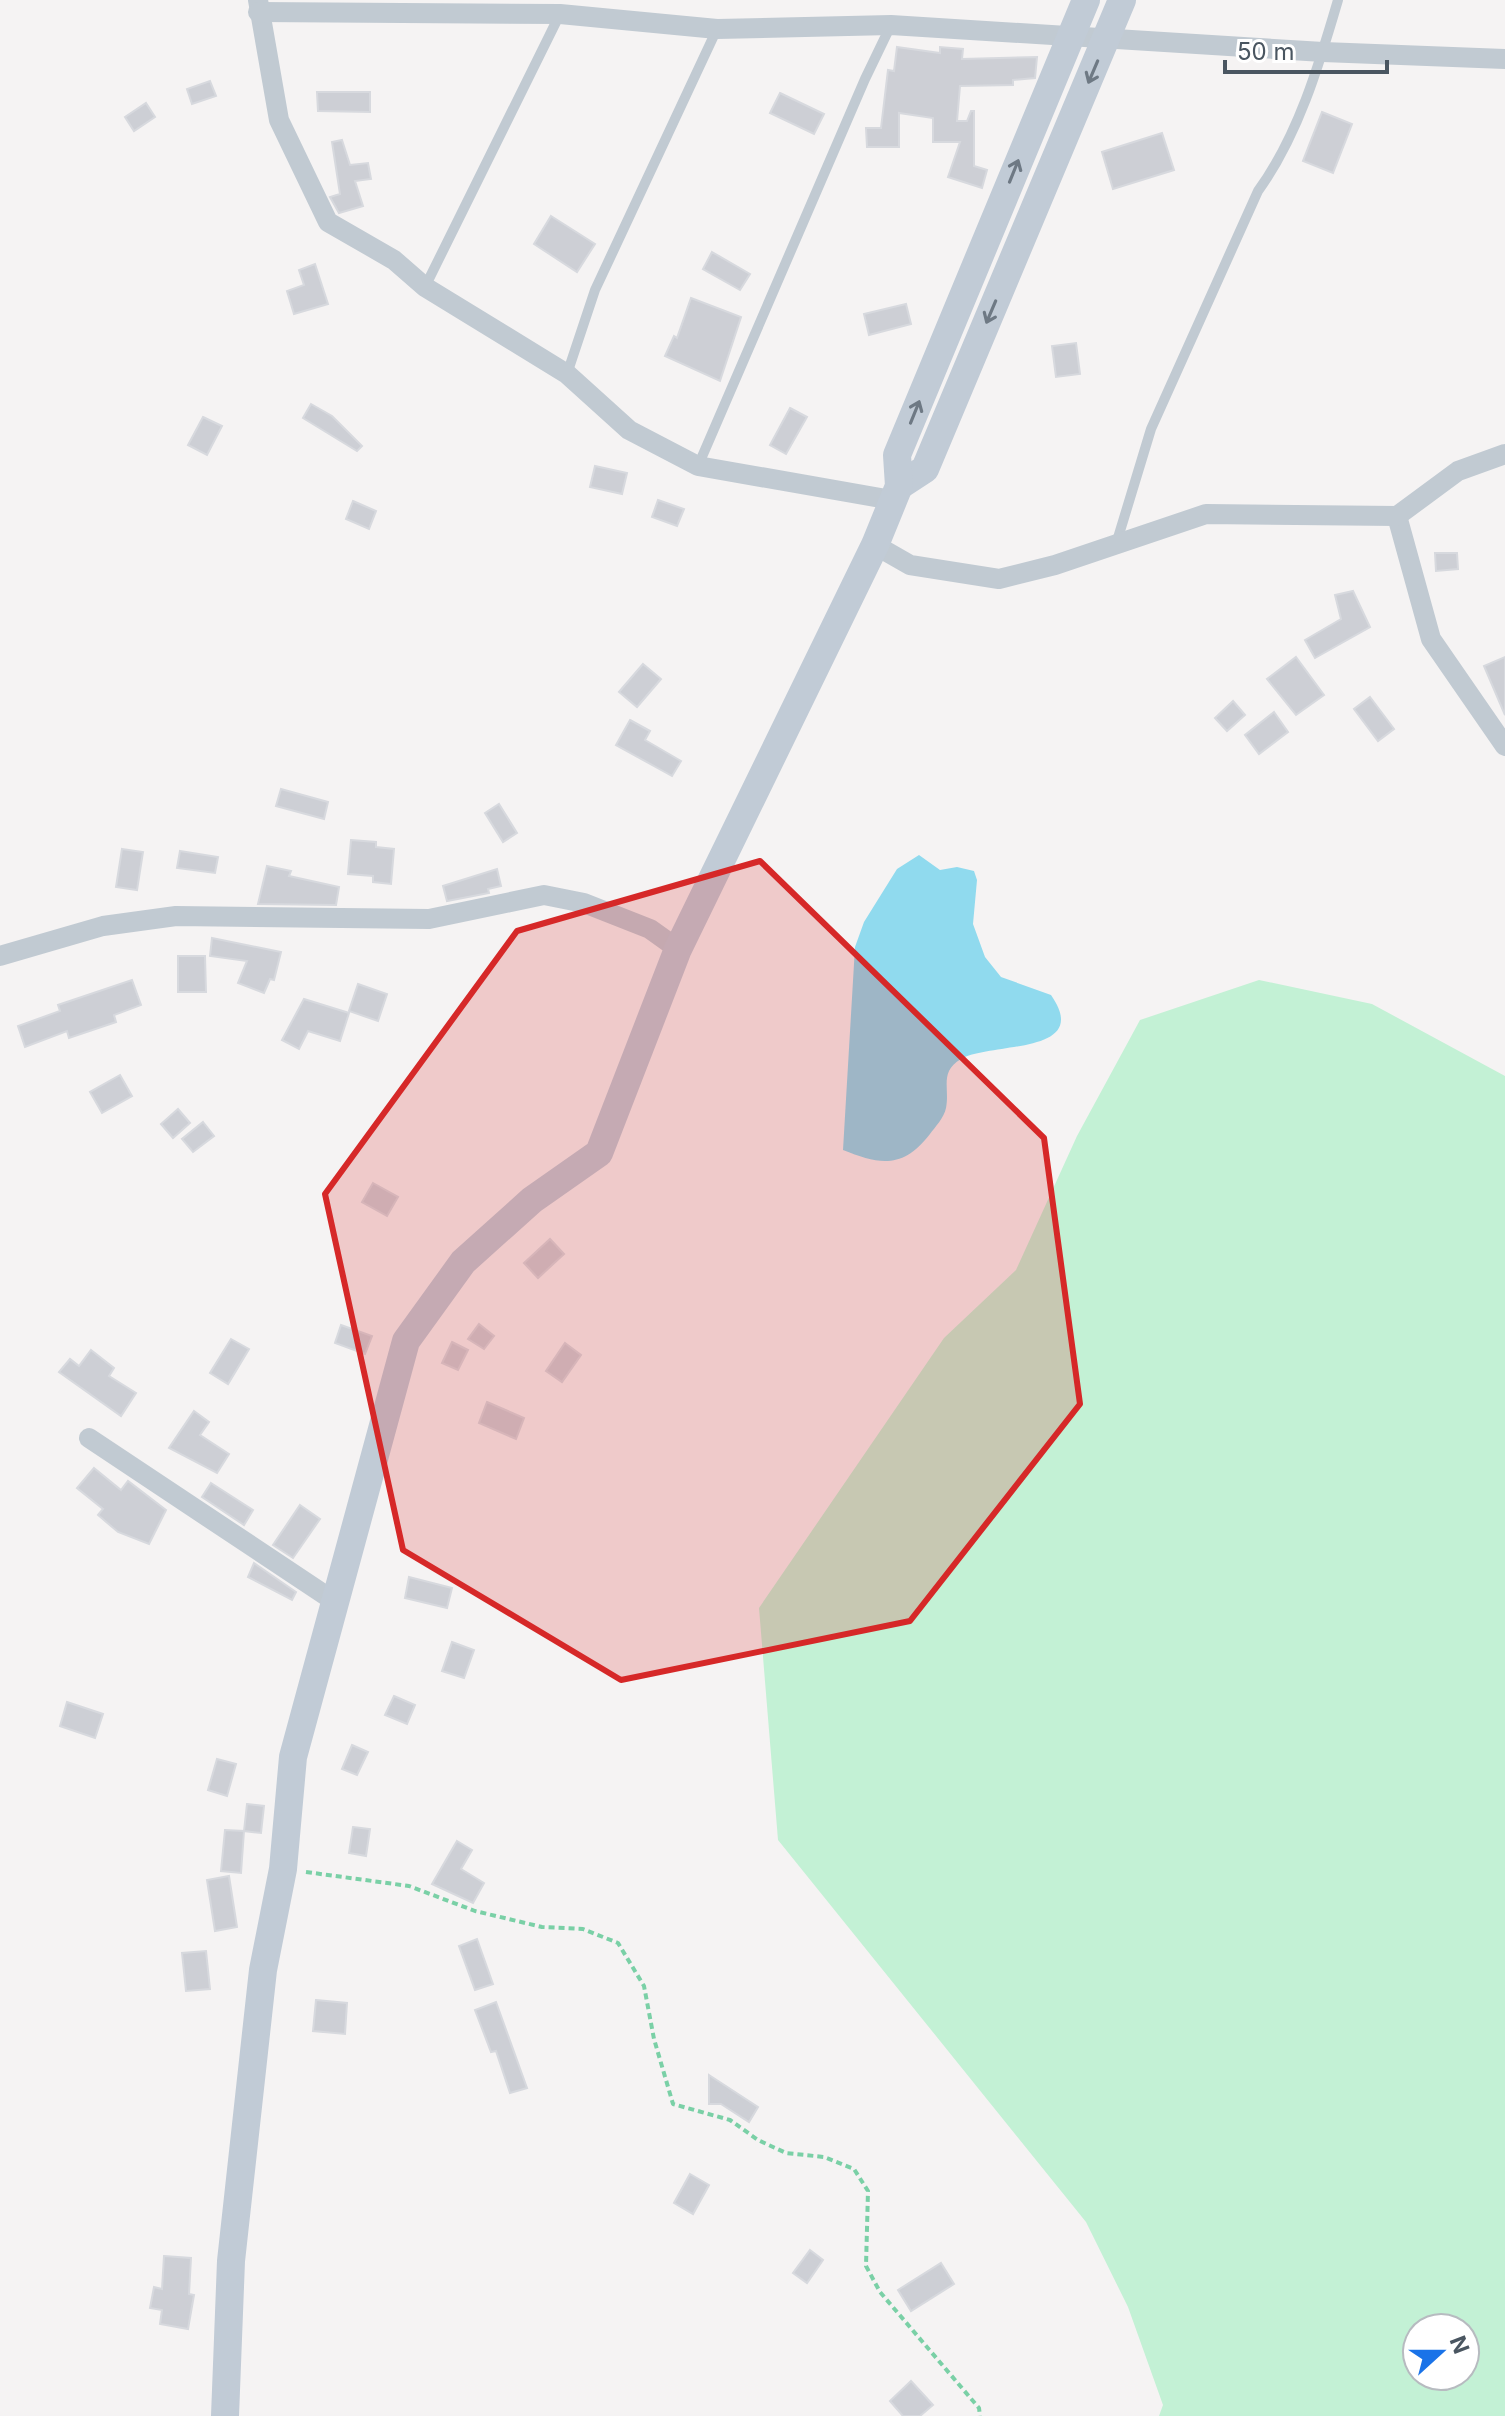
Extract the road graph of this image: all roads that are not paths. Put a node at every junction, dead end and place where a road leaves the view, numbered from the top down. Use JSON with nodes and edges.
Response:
{"nodes":[{"id":1,"x":1086,"y":0,"type":"edge"},
{"id":2,"x":1122,"y":0,"type":"edge"},
{"id":3,"x":1338,"y":0,"type":"edge"},
{"id":4,"x":258,"y":6,"type":"edge"},
{"id":5,"x":560,"y":14,"type":"junction"},
{"id":6,"x":891,"y":25,"type":"junction"},
{"id":7,"x":717,"y":29,"type":"junction"},
{"id":8,"x":1070,"y":36,"type":"junction"},
{"id":9,"x":1107,"y":38,"type":"junction"},
{"id":10,"x":1323,"y":52,"type":"junction"},
{"id":11,"x":1505,"y":59,"type":"edge"},
{"id":12,"x":425,"y":287,"type":"junction"},
{"id":13,"x":567,"y":374,"type":"junction"},
{"id":14,"x":1505,"y":454,"type":"edge"},
{"id":15,"x":698,"y":466,"type":"junction"},
{"id":16,"x":895,"y":493,"type":"junction"},
{"id":17,"x":1397,"y":516,"type":"junction"},
{"id":18,"x":1117,"y":541,"type":"junction"},
{"id":19,"x":875,"y":545,"type":"junction"},
{"id":20,"x":1505,"y":746,"type":"edge"},
{"id":21,"x":678,"y":949,"type":"junction"},
{"id":22,"x":0,"y":956,"type":"edge"},
{"id":23,"x":89,"y":1438,"type":"dead end"},
{"id":24,"x":334,"y":1601,"type":"junction"},
{"id":25,"x":225,"y":2416,"type":"edge"}],
"edges":[{"from":1,"to":8,"type":"main road"},
{"from":2,"to":9,"type":"main road"},
{"from":3,"to":10,"type":"lane"},
{"from":4,"to":5,"type":"street"},
{"from":4,"to":12,"type":"street"},
{"from":5,"to":7,"type":"street"},
{"from":5,"to":12,"type":"lane"},
{"from":6,"to":7,"type":"street"},
{"from":6,"to":8,"type":"street"},
{"from":6,"to":15,"type":"lane"},
{"from":7,"to":13,"type":"lane"},
{"from":8,"to":9,"type":"street"},
{"from":16,"to":8,"type":"main road","one_way":true},
{"from":9,"to":10,"type":"street"},
{"from":9,"to":16,"type":"main road","one_way":true},
{"from":10,"to":11,"type":"street"},
{"from":10,"to":18,"type":"lane"},
{"from":12,"to":13,"type":"street"},
{"from":13,"to":15,"type":"street"},
{"from":14,"to":17,"type":"street"},
{"from":15,"to":16,"type":"street"},
{"from":16,"to":19,"type":"main road"},
{"from":17,"to":18,"type":"street"},
{"from":17,"to":20,"type":"street"},
{"from":18,"to":19,"type":"street"},
{"from":19,"to":21,"type":"main road"},
{"from":21,"to":22,"type":"street"},
{"from":21,"to":24,"type":"main road"},
{"from":23,"to":24,"type":"street"},
{"from":24,"to":25,"type":"main road"}]}
